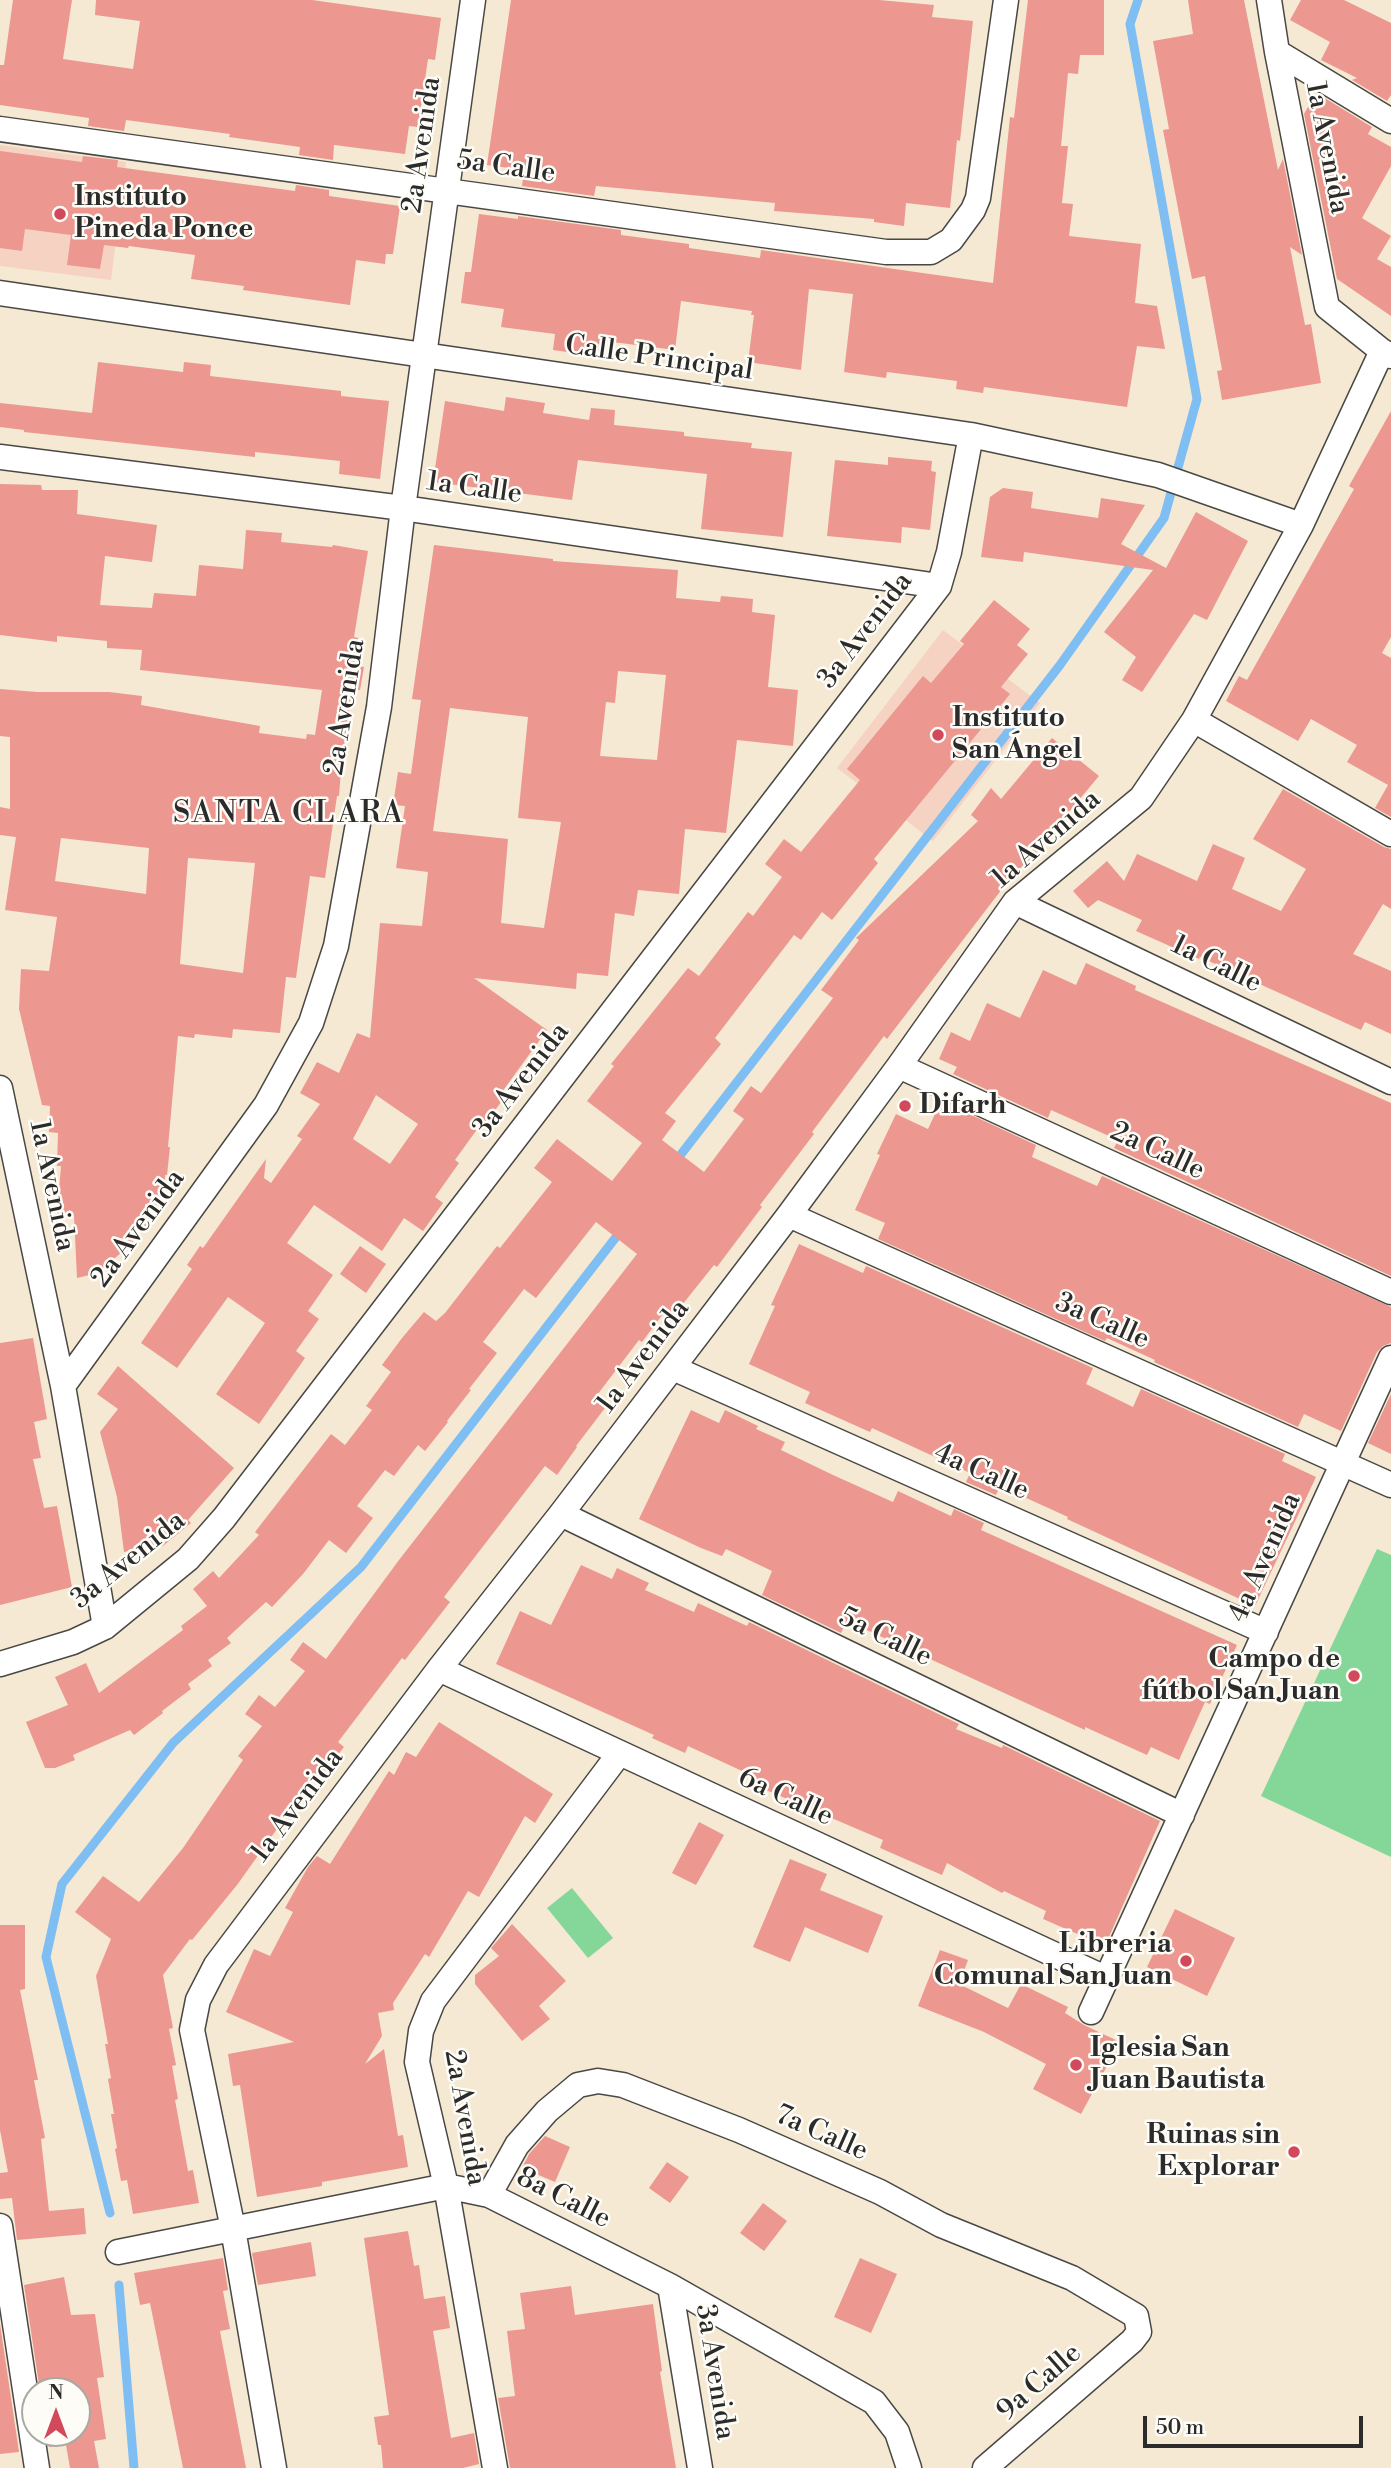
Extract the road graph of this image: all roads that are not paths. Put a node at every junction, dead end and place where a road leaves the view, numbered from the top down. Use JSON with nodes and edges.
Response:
{"nodes":[{"id":1,"x":473,"y":0,"type":"edge"},
{"id":2,"x":1006,"y":0,"type":"edge"},
{"id":3,"x":1269,"y":0,"type":"edge"},
{"id":4,"x":1277,"y":52,"type":"junction"},
{"id":5,"x":1391,"y":121,"type":"edge"},
{"id":6,"x":0,"y":129,"type":"edge"},
{"id":7,"x":447,"y":190,"type":"junction"},
{"id":8,"x":0,"y":293,"type":"edge"},
{"id":9,"x":1386,"y":353,"type":"edge"},
{"id":10,"x":425,"y":355,"type":"junction"},
{"id":11,"x":971,"y":435,"type":"junction"},
{"id":12,"x":0,"y":457,"type":"edge"},
{"id":13,"x":403,"y":508,"type":"junction"},
{"id":14,"x":1301,"y":526,"type":"junction"},
{"id":15,"x":939,"y":586,"type":"junction"},
{"id":16,"x":1194,"y":720,"type":"junction"},
{"id":17,"x":1391,"y":834,"type":"edge"},
{"id":18,"x":1015,"y":902,"type":"junction"},
{"id":19,"x":899,"y":1066,"type":"junction"},
{"id":20,"x":1391,"y":1082,"type":"edge"},
{"id":21,"x":0,"y":1088,"type":"edge"},
{"id":22,"x":789,"y":1215,"type":"junction"},
{"id":23,"x":1391,"y":1292,"type":"edge"},
{"id":24,"x":1391,"y":1358,"type":"edge"},
{"id":25,"x":673,"y":1368,"type":"junction"},
{"id":26,"x":63,"y":1386,"type":"junction"},
{"id":27,"x":1343,"y":1462,"type":"junction"},
{"id":28,"x":1391,"y":1485,"type":"edge"},
{"id":29,"x":561,"y":1514,"type":"junction"},
{"id":30,"x":105,"y":1626,"type":"junction"},
{"id":31,"x":1266,"y":1632,"type":"junction"},
{"id":32,"x":0,"y":1664,"type":"edge"},
{"id":33,"x":439,"y":1669,"type":"junction"},
{"id":34,"x":619,"y":1755,"type":"junction"},
{"id":35,"x":1182,"y":1815,"type":"junction"},
{"id":36,"x":1107,"y":1979,"type":"junction"},
{"id":37,"x":1091,"y":2012,"type":"dead end"},
{"id":38,"x":446,"y":2186,"type":"junction"},
{"id":39,"x":489,"y":2195,"type":"junction"},
{"id":40,"x":0,"y":2226,"type":"edge"},
{"id":41,"x":233,"y":2229,"type":"junction"},
{"id":42,"x":118,"y":2252,"type":"dead end"},
{"id":43,"x":670,"y":2286,"type":"junction"},
{"id":44,"x":1132,"y":2341,"type":"joint"},
{"id":45,"x":37,"y":2468,"type":"edge"},
{"id":46,"x":274,"y":2468,"type":"edge"},
{"id":47,"x":495,"y":2468,"type":"edge"},
{"id":48,"x":699,"y":2468,"type":"edge"},
{"id":49,"x":909,"y":2468,"type":"edge"},
{"id":50,"x":985,"y":2468,"type":"edge"}],
"edges":[{"from":1,"to":7,"type":"street","name":"2a Avenida"},
{"from":2,"to":7,"type":"street","name":"5a Calle"},
{"from":3,"to":4,"type":"street","name":"1a Avenida"},
{"from":4,"to":5,"type":"street"},
{"from":4,"to":9,"type":"street","name":"1a Avenida"},
{"from":6,"to":7,"type":"street","name":"5a Calle"},
{"from":7,"to":10,"type":"street","name":"2a Avenida"},
{"from":8,"to":10,"type":"street","name":"Calle Principal"},
{"from":9,"to":14,"type":"street","name":"1a Avenida"},
{"from":10,"to":11,"type":"street","name":"Calle Principal"},
{"from":10,"to":13,"type":"street","name":"2a Avenida"},
{"from":11,"to":14,"type":"street","name":"Calle Principal"},
{"from":11,"to":15,"type":"street","name":"3a Avenida"},
{"from":12,"to":13,"type":"street","name":"1a Calle"},
{"from":13,"to":15,"type":"street","name":"1a Calle"},
{"from":13,"to":26,"type":"street","name":"2a Avenida"},
{"from":14,"to":16,"type":"street","name":"1a Avenida"},
{"from":15,"to":30,"type":"street","name":"3a Avenida"},
{"from":16,"to":17,"type":"street"},
{"from":16,"to":18,"type":"street","name":"1a Avenida"},
{"from":18,"to":19,"type":"street","name":"1a Avenida"},
{"from":18,"to":20,"type":"street","name":"1a Calle"},
{"from":19,"to":22,"type":"street","name":"1a Avenida"},
{"from":19,"to":23,"type":"street","name":"2a Calle"},
{"from":21,"to":26,"type":"street","name":"1a Avenida"},
{"from":22,"to":25,"type":"street","name":"1a Avenida"},
{"from":22,"to":27,"type":"street","name":"3a Calle"},
{"from":24,"to":27,"type":"street","name":"4a Avenida"},
{"from":25,"to":29,"type":"street","name":"1a Avenida"},
{"from":25,"to":31,"type":"street","name":"4a Calle"},
{"from":26,"to":30,"type":"street","name":"1a Avenida"},
{"from":27,"to":28,"type":"street","name":"3a Calle"},
{"from":27,"to":31,"type":"street","name":"4a Avenida"},
{"from":29,"to":33,"type":"street","name":"1a Avenida"},
{"from":29,"to":35,"type":"street","name":"5a Calle"},
{"from":30,"to":32,"type":"street","name":"3a Avenida"},
{"from":31,"to":35,"type":"street","name":"4a Avenida"},
{"from":33,"to":34,"type":"street","name":"6a Calle"},
{"from":33,"to":41,"type":"street","name":"1a Avenida"},
{"from":34,"to":36,"type":"street","name":"6a Calle"},
{"from":34,"to":38,"type":"street","name":"2a Avenida"},
{"from":35,"to":36,"type":"street","name":"4a Avenida"},
{"from":36,"to":37,"type":"street","name":"4a Avenida"},
{"from":38,"to":39,"type":"street","name":"8a Calle"},
{"from":38,"to":41,"type":"street","name":"8a Calle"},
{"from":38,"to":47,"type":"street","name":"2a Avenida"},
{"from":39,"to":43,"type":"street","name":"8a Calle"},
{"from":39,"to":44,"type":"street","name":"7a Calle"},
{"from":40,"to":45,"type":"street"},
{"from":41,"to":42,"type":"street","name":"8a Calle"},
{"from":41,"to":46,"type":"street","name":"1a Avenida"},
{"from":43,"to":48,"type":"street","name":"3a Avenida"},
{"from":43,"to":49,"type":"street","name":"8a Calle"},
{"from":44,"to":50,"type":"street","name":"9a Calle"}]}
